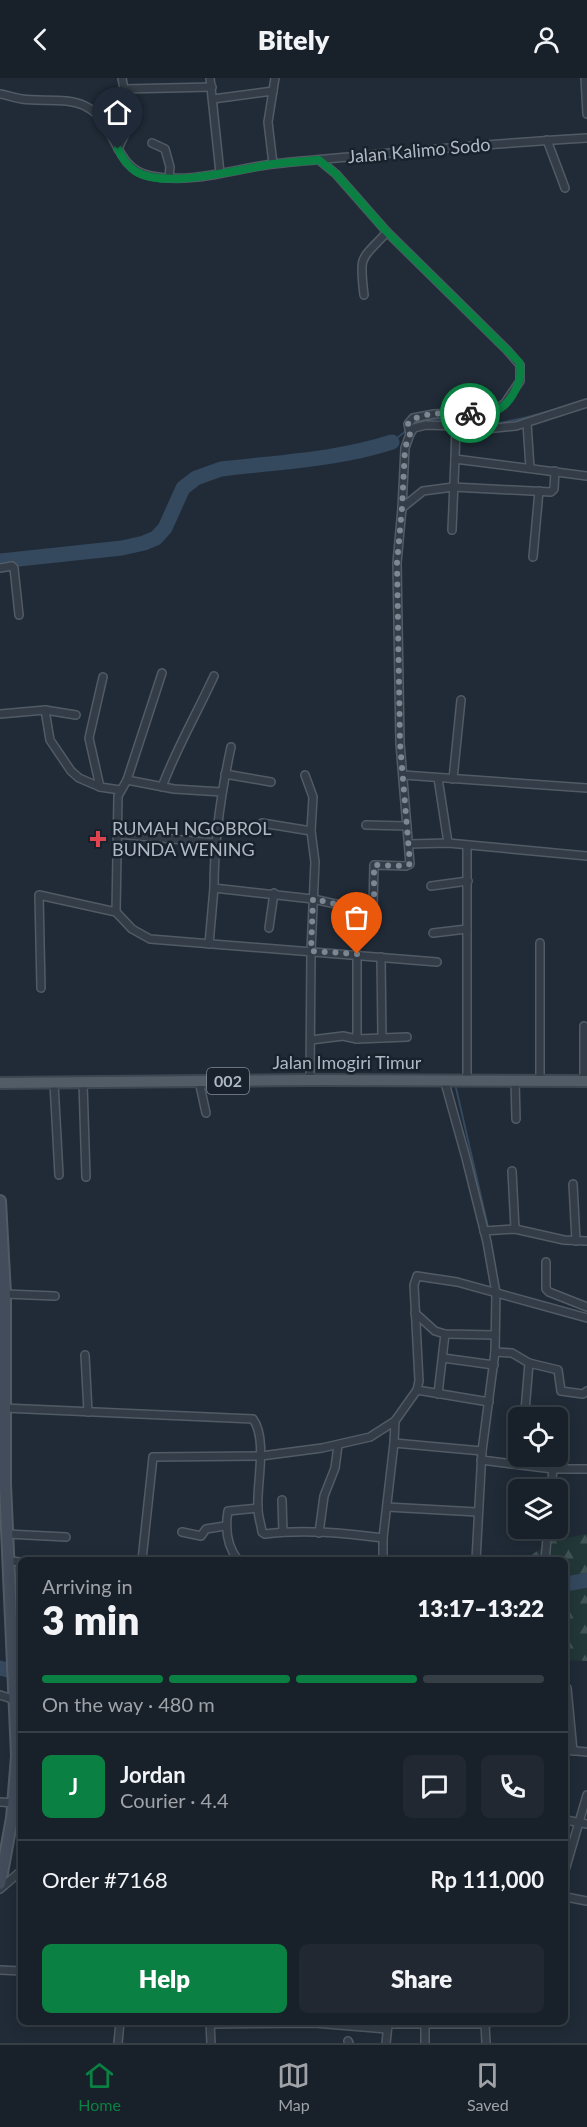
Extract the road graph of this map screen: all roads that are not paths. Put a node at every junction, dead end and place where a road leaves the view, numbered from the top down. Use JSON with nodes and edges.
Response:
{"nodes":[{"id":1,"x":122,"y":78,"type":"edge"},
{"id":2,"x":210,"y":78,"type":"edge"},
{"id":3,"x":274,"y":78,"type":"edge"},
{"id":4,"x":585,"y":78,"type":"edge"},
{"id":5,"x":212,"y":87,"type":"junction"},
{"id":6,"x":124,"y":89,"type":"junction"},
{"id":7,"x":273,"y":91,"type":"junction"},
{"id":8,"x":0,"y":94,"type":"edge"},
{"id":9,"x":213,"y":99,"type":"junction"},
{"id":10,"x":587,"y":114,"type":"edge"},
{"id":11,"x":587,"y":138,"type":"edge"},
{"id":12,"x":547,"y":140,"type":"junction"},
{"id":13,"x":152,"y":143,"type":"dead end"},
{"id":14,"x":118,"y":149,"type":"junction"},
{"id":15,"x":319,"y":160,"type":"junction"},
{"id":16,"x":273,"y":164,"type":"junction"},
{"id":17,"x":220,"y":173,"type":"junction"},
{"id":18,"x":169,"y":178,"type":"junction"},
{"id":19,"x":565,"y":188,"type":"dead end"},
{"id":20,"x":387,"y":232,"type":"junction"},
{"id":21,"x":364,"y":295,"type":"dead end"},
{"id":22,"x":587,"y":403,"type":"edge"},
{"id":23,"x":527,"y":423,"type":"junction"},
{"id":24,"x":456,"y":426,"type":"junction"},
{"id":25,"x":409,"y":431,"type":"junction"},
{"id":26,"x":455,"y":459,"type":"junction"},
{"id":27,"x":530,"y":468,"type":"junction"},
{"id":28,"x":555,"y":471,"type":"junction"},
{"id":29,"x":587,"y":476,"type":"edge"},
{"id":30,"x":453,"y":487,"type":"junction"},
{"id":31,"x":539,"y":491,"type":"junction"},
{"id":32,"x":402,"y":508,"type":"junction"},
{"id":33,"x":452,"y":530,"type":"dead end"},
{"id":34,"x":533,"y":557,"type":"dead end"},
{"id":35,"x":0,"y":568,"type":"edge"},
{"id":36,"x":19,"y":615,"type":"dead end"},
{"id":37,"x":162,"y":673,"type":"dead end"},
{"id":38,"x":214,"y":676,"type":"dead end"},
{"id":39,"x":103,"y":677,"type":"dead end"},
{"id":40,"x":461,"y":700,"type":"dead end"},
{"id":41,"x":45,"y":710,"type":"junction"},
{"id":42,"x":0,"y":714,"type":"edge"},
{"id":43,"x":76,"y":715,"type":"dead end"},
{"id":44,"x":231,"y":747,"type":"dead end"},
{"id":45,"x":225,"y":774,"type":"junction"},
{"id":46,"x":305,"y":775,"type":"dead end"},
{"id":47,"x":402,"y":775,"type":"junction"},
{"id":48,"x":438,"y":778,"type":"junction"},
{"id":49,"x":453,"y":779,"type":"junction"},
{"id":50,"x":128,"y":780,"type":"junction"},
{"id":51,"x":271,"y":782,"type":"dead end"},
{"id":52,"x":100,"y":787,"type":"junction"},
{"id":53,"x":162,"y":787,"type":"junction"},
{"id":54,"x":587,"y":788,"type":"edge"},
{"id":55,"x":120,"y":790,"type":"junction"},
{"id":56,"x":222,"y":792,"type":"junction"},
{"id":57,"x":262,"y":823,"type":"dead end"},
{"id":58,"x":366,"y":825,"type":"dead end"},
{"id":59,"x":407,"y":826,"type":"junction"},
{"id":60,"x":311,"y":831,"type":"junction"},
{"id":61,"x":117,"y":834,"type":"junction"},
{"id":62,"x":216,"y":843,"type":"junction"},
{"id":63,"x":448,"y":843,"type":"junction"},
{"id":64,"x":409,"y":844,"type":"junction"},
{"id":65,"x":467,"y":845,"type":"junction"},
{"id":66,"x":587,"y":856,"type":"edge"},
{"id":67,"x":468,"y":881,"type":"junction"},
{"id":68,"x":431,"y":885,"type":"dead end"},
{"id":69,"x":214,"y":888,"type":"junction"},
{"id":70,"x":274,"y":893,"type":"junction"},
{"id":71,"x":313,"y":899,"type":"junction"},
{"id":72,"x":116,"y":912,"type":"junction"},
{"id":73,"x":269,"y":928,"type":"dead end"},
{"id":74,"x":467,"y":929,"type":"junction"},
{"id":75,"x":433,"y":933,"type":"dead end"},
{"id":76,"x":540,"y":943,"type":"dead end"},
{"id":77,"x":208,"y":944,"type":"junction"},
{"id":78,"x":311,"y":951,"type":"junction"},
{"id":79,"x":357,"y":954,"type":"junction"},
{"id":80,"x":381,"y":957,"type":"junction"},
{"id":81,"x":437,"y":962,"type":"dead end"},
{"id":82,"x":41,"y":988,"type":"dead end"},
{"id":83,"x":584,"y":1026,"type":"dead end"},
{"id":84,"x":407,"y":1037,"type":"dead end"},
{"id":85,"x":382,"y":1038,"type":"junction"},
{"id":86,"x":357,"y":1039,"type":"junction"},
{"id":87,"x":311,"y":1040,"type":"junction"},
{"id":88,"x":310,"y":1080,"type":"junction"},
{"id":89,"x":457,"y":1080,"type":"junction"},
{"id":90,"x":515,"y":1080,"type":"junction"},
{"id":91,"x":540,"y":1080,"type":"junction"},
{"id":92,"x":199,"y":1081,"type":"junction"},
{"id":93,"x":586,"y":1081,"type":"edge"},
{"id":94,"x":0,"y":1083,"type":"edge"},
{"id":95,"x":54,"y":1083,"type":"junction"},
{"id":96,"x":83,"y":1083,"type":"junction"},
{"id":97,"x":206,"y":1113,"type":"dead end"},
{"id":98,"x":516,"y":1119,"type":"dead end"},
{"id":99,"x":512,"y":1171,"type":"dead end"},
{"id":100,"x":59,"y":1175,"type":"dead end"},
{"id":101,"x":86,"y":1177,"type":"dead end"},
{"id":102,"x":573,"y":1184,"type":"dead end"},
{"id":103,"x":0,"y":1202,"type":"edge"},
{"id":104,"x":515,"y":1229,"type":"junction"},
{"id":105,"x":484,"y":1231,"type":"junction"},
{"id":106,"x":576,"y":1241,"type":"junction"},
{"id":107,"x":587,"y":1241,"type":"edge"},
{"id":108,"x":546,"y":1262,"type":"dead end"},
{"id":109,"x":496,"y":1293,"type":"junction"},
{"id":110,"x":5,"y":1294,"type":"junction"},
{"id":111,"x":55,"y":1296,"type":"dead end"},
{"id":112,"x":559,"y":1303,"type":"junction"},
{"id":113,"x":415,"y":1312,"type":"junction"},
{"id":114,"x":585,"y":1312,"type":"edge"},
{"id":115,"x":2,"y":1332,"type":"edge"},
{"id":116,"x":445,"y":1334,"type":"junction"},
{"id":117,"x":495,"y":1335,"type":"junction"},
{"id":118,"x":495,"y":1352,"type":"junction"},
{"id":119,"x":85,"y":1355,"type":"dead end"},
{"id":120,"x":443,"y":1359,"type":"junction"},
{"id":121,"x":530,"y":1363,"type":"junction"},
{"id":122,"x":494,"y":1365,"type":"junction"},
{"id":123,"x":417,"y":1390,"type":"junction"},
{"id":124,"x":587,"y":1391,"type":"edge"},
{"id":125,"x":438,"y":1395,"type":"junction"},
{"id":126,"x":489,"y":1402,"type":"junction"},
{"id":127,"x":525,"y":1407,"type":"edge"},
{"id":128,"x":4,"y":1408,"type":"junction"},
{"id":129,"x":88,"y":1412,"type":"junction"},
{"id":130,"x":394,"y":1421,"type":"junction"},
{"id":131,"x":394,"y":1443,"type":"junction"},
{"id":132,"x":338,"y":1445,"type":"junction"},
{"id":133,"x":482,"y":1455,"type":"junction"},
{"id":134,"x":261,"y":1456,"type":"junction"},
{"id":135,"x":553,"y":1469,"type":"junction"},
{"id":136,"x":587,"y":1470,"type":"edge"},
{"id":137,"x":552,"y":1479,"type":"edge"},
{"id":138,"x":2,"y":1484,"type":"edge"},
{"id":139,"x":282,"y":1500,"type":"dead end"},
{"id":140,"x":258,"y":1508,"type":"junction"},
{"id":141,"x":387,"y":1508,"type":"junction"},
{"id":142,"x":477,"y":1512,"type":"junction"},
{"id":143,"x":225,"y":1526,"type":"junction"},
{"id":144,"x":182,"y":1532,"type":"dead end"},
{"id":145,"x":283,"y":1532,"type":"junction"},
{"id":146,"x":319,"y":1533,"type":"junction"},
{"id":147,"x":7,"y":1534,"type":"junction"},
{"id":148,"x":66,"y":1537,"type":"dead end"},
{"id":149,"x":383,"y":1538,"type":"junction"},
{"id":150,"x":547,"y":1539,"type":"edge"},
{"id":151,"x":142,"y":1557,"type":"edge"},
{"id":152,"x":236,"y":1557,"type":"edge"},
{"id":153,"x":383,"y":1557,"type":"edge"},
{"id":154,"x":476,"y":1557,"type":"edge"},
{"id":155,"x":545,"y":1557,"type":"edge"},
{"id":156,"x":10,"y":1566,"type":"edge"},
{"id":157,"x":0,"y":1695,"type":"edge"},
{"id":158,"x":15,"y":1700,"type":"junction"},
{"id":159,"x":568,"y":1717,"type":"edge"},
{"id":160,"x":569,"y":1750,"type":"edge"},
{"id":161,"x":587,"y":1752,"type":"edge"},
{"id":162,"x":587,"y":1795,"type":"edge"},
{"id":163,"x":0,"y":1802,"type":"edge"},
{"id":164,"x":14,"y":1803,"type":"junction"},
{"id":165,"x":568,"y":1820,"type":"edge"},
{"id":166,"x":579,"y":1822,"type":"junction"},
{"id":167,"x":587,"y":1824,"type":"edge"},
{"id":168,"x":568,"y":1861,"type":"edge"},
{"id":169,"x":18,"y":1872,"type":"edge"},
{"id":170,"x":0,"y":1881,"type":"edge"},
{"id":171,"x":568,"y":1897,"type":"edge"},
{"id":172,"x":587,"y":1901,"type":"edge"},
{"id":173,"x":0,"y":1970,"type":"edge"},
{"id":174,"x":18,"y":1971,"type":"edge"},
{"id":175,"x":120,"y":2025,"type":"edge"},
{"id":176,"x":210,"y":2025,"type":"edge"},
{"id":177,"x":388,"y":2025,"type":"edge"},
{"id":178,"x":425,"y":2025,"type":"edge"},
{"id":179,"x":488,"y":2025,"type":"edge"},
{"id":180,"x":118,"y":2043,"type":"edge"},
{"id":181,"x":211,"y":2043,"type":"edge"},
{"id":182,"x":386,"y":2043,"type":"edge"},
{"id":183,"x":425,"y":2043,"type":"edge"},
{"id":184,"x":486,"y":2043,"type":"edge"}],
"edges":[{"from":1,"to":6,"type":"street"},
{"from":2,"to":5,"type":"street"},
{"from":3,"to":7,"type":"street"},
{"from":4,"to":10,"type":"street"},
{"from":5,"to":6,"type":"street"},
{"from":5,"to":9,"type":"street"},
{"from":6,"to":14,"type":"street"},
{"from":7,"to":9,"type":"street"},
{"from":7,"to":16,"type":"street"},
{"from":8,"to":14,"type":"street","name":"Jalan Kalimo Sodo"},
{"from":9,"to":17,"type":"street"},
{"from":11,"to":12,"type":"street","name":"Jalan Kalimo Sodo"},
{"from":12,"to":15,"type":"street","name":"Jalan Kalimo Sodo"},
{"from":12,"to":19,"type":"street"},
{"from":13,"to":18,"type":"street"},
{"from":14,"to":18,"type":"street","name":"Jalan Kalimo Sodo"},
{"from":15,"to":16,"type":"street","name":"Jalan Kalimo Sodo"},
{"from":15,"to":20,"type":"street"},
{"from":16,"to":17,"type":"street","name":"Jalan Kalimo Sodo"},
{"from":17,"to":18,"type":"street","name":"Jalan Kalimo Sodo"},
{"from":20,"to":21,"type":"street"},
{"from":20,"to":25,"type":"street"},
{"from":22,"to":23,"type":"street"},
{"from":23,"to":24,"type":"street"},
{"from":23,"to":27,"type":"street"},
{"from":24,"to":25,"type":"street"},
{"from":24,"to":26,"type":"street"},
{"from":25,"to":32,"type":"street"},
{"from":26,"to":27,"type":"street"},
{"from":26,"to":30,"type":"street"},
{"from":27,"to":28,"type":"street"},
{"from":28,"to":29,"type":"street"},
{"from":28,"to":31,"type":"street"},
{"from":30,"to":31,"type":"street"},
{"from":30,"to":32,"type":"street"},
{"from":30,"to":33,"type":"street"},
{"from":31,"to":34,"type":"street"},
{"from":32,"to":47,"type":"street"},
{"from":35,"to":36,"type":"street"},
{"from":37,"to":50,"type":"street"},
{"from":38,"to":53,"type":"street"},
{"from":39,"to":52,"type":"street"},
{"from":40,"to":49,"type":"street"},
{"from":41,"to":42,"type":"street"},
{"from":41,"to":43,"type":"street"},
{"from":41,"to":52,"type":"street"},
{"from":44,"to":45,"type":"street"},
{"from":45,"to":51,"type":"street"},
{"from":45,"to":56,"type":"street"},
{"from":46,"to":60,"type":"street"},
{"from":47,"to":48,"type":"street"},
{"from":47,"to":59,"type":"street"},
{"from":48,"to":49,"type":"street"},
{"from":48,"to":63,"type":"street"},
{"from":49,"to":54,"type":"street"},
{"from":50,"to":53,"type":"street"},
{"from":50,"to":55,"type":"street"},
{"from":52,"to":55,"type":"street"},
{"from":53,"to":56,"type":"street"},
{"from":55,"to":61,"type":"street"},
{"from":56,"to":62,"type":"street"},
{"from":57,"to":60,"type":"street"},
{"from":58,"to":59,"type":"street"},
{"from":59,"to":64,"type":"street"},
{"from":60,"to":71,"type":"street"},
{"from":61,"to":62,"type":"street"},
{"from":61,"to":72,"type":"street"},
{"from":62,"to":69,"type":"street"},
{"from":63,"to":64,"type":"street"},
{"from":63,"to":65,"type":"street"},
{"from":64,"to":71,"type":"street"},
{"from":65,"to":66,"type":"street"},
{"from":65,"to":67,"type":"street"},
{"from":67,"to":68,"type":"street"},
{"from":67,"to":74,"type":"street"},
{"from":69,"to":70,"type":"street"},
{"from":69,"to":77,"type":"street"},
{"from":70,"to":71,"type":"street"},
{"from":70,"to":73,"type":"street"},
{"from":71,"to":78,"type":"street"},
{"from":72,"to":77,"type":"street"},
{"from":72,"to":82,"type":"street"},
{"from":74,"to":75,"type":"street"},
{"from":74,"to":89,"type":"street"},
{"from":76,"to":91,"type":"street"},
{"from":77,"to":78,"type":"street"},
{"from":78,"to":79,"type":"street"},
{"from":78,"to":87,"type":"street"},
{"from":79,"to":80,"type":"street"},
{"from":79,"to":86,"type":"street"},
{"from":80,"to":81,"type":"street"},
{"from":80,"to":85,"type":"street"},
{"from":83,"to":93,"type":"street"},
{"from":84,"to":85,"type":"street"},
{"from":85,"to":86,"type":"street"},
{"from":86,"to":87,"type":"street"},
{"from":87,"to":88,"type":"street"},
{"from":88,"to":89,"type":"main road","name":"Jalan Imogiri Timur","number":"002"},
{"from":88,"to":92,"type":"main road","name":"Jalan Imogiri Timur","number":"002"},
{"from":89,"to":90,"type":"main road","name":"Jalan Imogiri Timur","number":"002"},
{"from":89,"to":105,"type":"street"},
{"from":90,"to":91,"type":"main road","name":"Jalan Imogiri Timur","number":"002"},
{"from":90,"to":98,"type":"street"},
{"from":91,"to":93,"type":"main road","name":"Jalan Imogiri Timur","number":"002"},
{"from":92,"to":96,"type":"main road","name":"Jalan Imogiri Timur","number":"002"},
{"from":92,"to":97,"type":"street"},
{"from":94,"to":95,"type":"main road","name":"Jalan Imogiri Timur","number":"002"},
{"from":95,"to":96,"type":"main road","name":"Jalan Imogiri Timur","number":"002"},
{"from":95,"to":100,"type":"street"},
{"from":96,"to":101,"type":"street"},
{"from":99,"to":104,"type":"street"},
{"from":102,"to":106,"type":"street"},
{"from":103,"to":110,"type":"street"},
{"from":104,"to":105,"type":"street"},
{"from":104,"to":106,"type":"street"},
{"from":105,"to":109,"type":"street"},
{"from":106,"to":107,"type":"street"},
{"from":108,"to":112,"type":"street"},
{"from":109,"to":112,"type":"street"},
{"from":109,"to":113,"type":"street"},
{"from":109,"to":117,"type":"street"},
{"from":110,"to":111,"type":"street"},
{"from":110,"to":115,"type":"street"},
{"from":112,"to":114,"type":"street"},
{"from":112,"to":114,"type":"street"},
{"from":113,"to":116,"type":"street"},
{"from":113,"to":123,"type":"street"},
{"from":115,"to":128,"type":"street"},
{"from":116,"to":117,"type":"street"},
{"from":116,"to":120,"type":"street"},
{"from":117,"to":118,"type":"street"},
{"from":118,"to":121,"type":"street"},
{"from":118,"to":122,"type":"street"},
{"from":119,"to":129,"type":"street"},
{"from":120,"to":122,"type":"street"},
{"from":120,"to":125,"type":"street"},
{"from":121,"to":124,"type":"street"},
{"from":121,"to":127,"type":"street"},
{"from":122,"to":126,"type":"street"},
{"from":123,"to":125,"type":"street"},
{"from":123,"to":130,"type":"street"},
{"from":125,"to":126,"type":"street"},
{"from":126,"to":133,"type":"street"},
{"from":128,"to":129,"type":"street"},
{"from":128,"to":138,"type":"street"},
{"from":129,"to":134,"type":"street"},
{"from":130,"to":131,"type":"street"},
{"from":130,"to":132,"type":"street"},
{"from":131,"to":133,"type":"street"},
{"from":131,"to":141,"type":"street"},
{"from":132,"to":134,"type":"street"},
{"from":132,"to":146,"type":"street"},
{"from":133,"to":135,"type":"street"},
{"from":133,"to":142,"type":"street"},
{"from":134,"to":140,"type":"street"},
{"from":134,"to":151,"type":"street"},
{"from":135,"to":136,"type":"street"},
{"from":135,"to":137,"type":"street"},
{"from":138,"to":147,"type":"street"},
{"from":139,"to":145,"type":"street"},
{"from":140,"to":143,"type":"street"},
{"from":140,"to":145,"type":"street"},
{"from":141,"to":142,"type":"street"},
{"from":141,"to":149,"type":"street"},
{"from":142,"to":154,"type":"street"},
{"from":143,"to":144,"type":"street"},
{"from":143,"to":152,"type":"street"},
{"from":145,"to":146,"type":"street"},
{"from":146,"to":149,"type":"street"},
{"from":147,"to":148,"type":"street"},
{"from":147,"to":156,"type":"street"},
{"from":149,"to":153,"type":"street"},
{"from":150,"to":155,"type":"street"},
{"from":156,"to":158,"type":"street"},
{"from":157,"to":158,"type":"street"},
{"from":158,"to":164,"type":"street"},
{"from":159,"to":160,"type":"street"},
{"from":160,"to":161,"type":"street"},
{"from":162,"to":166,"type":"street"},
{"from":163,"to":164,"type":"street"},
{"from":164,"to":170,"type":"street"},
{"from":165,"to":166,"type":"street"},
{"from":166,"to":167,"type":"street"},
{"from":166,"to":168,"type":"street"},
{"from":169,"to":170,"type":"street"},
{"from":171,"to":172,"type":"street"},
{"from":173,"to":174,"type":"street"},
{"from":175,"to":180,"type":"street"},
{"from":176,"to":181,"type":"street"},
{"from":177,"to":182,"type":"street"},
{"from":178,"to":183,"type":"street"},
{"from":179,"to":184,"type":"street"}]}
